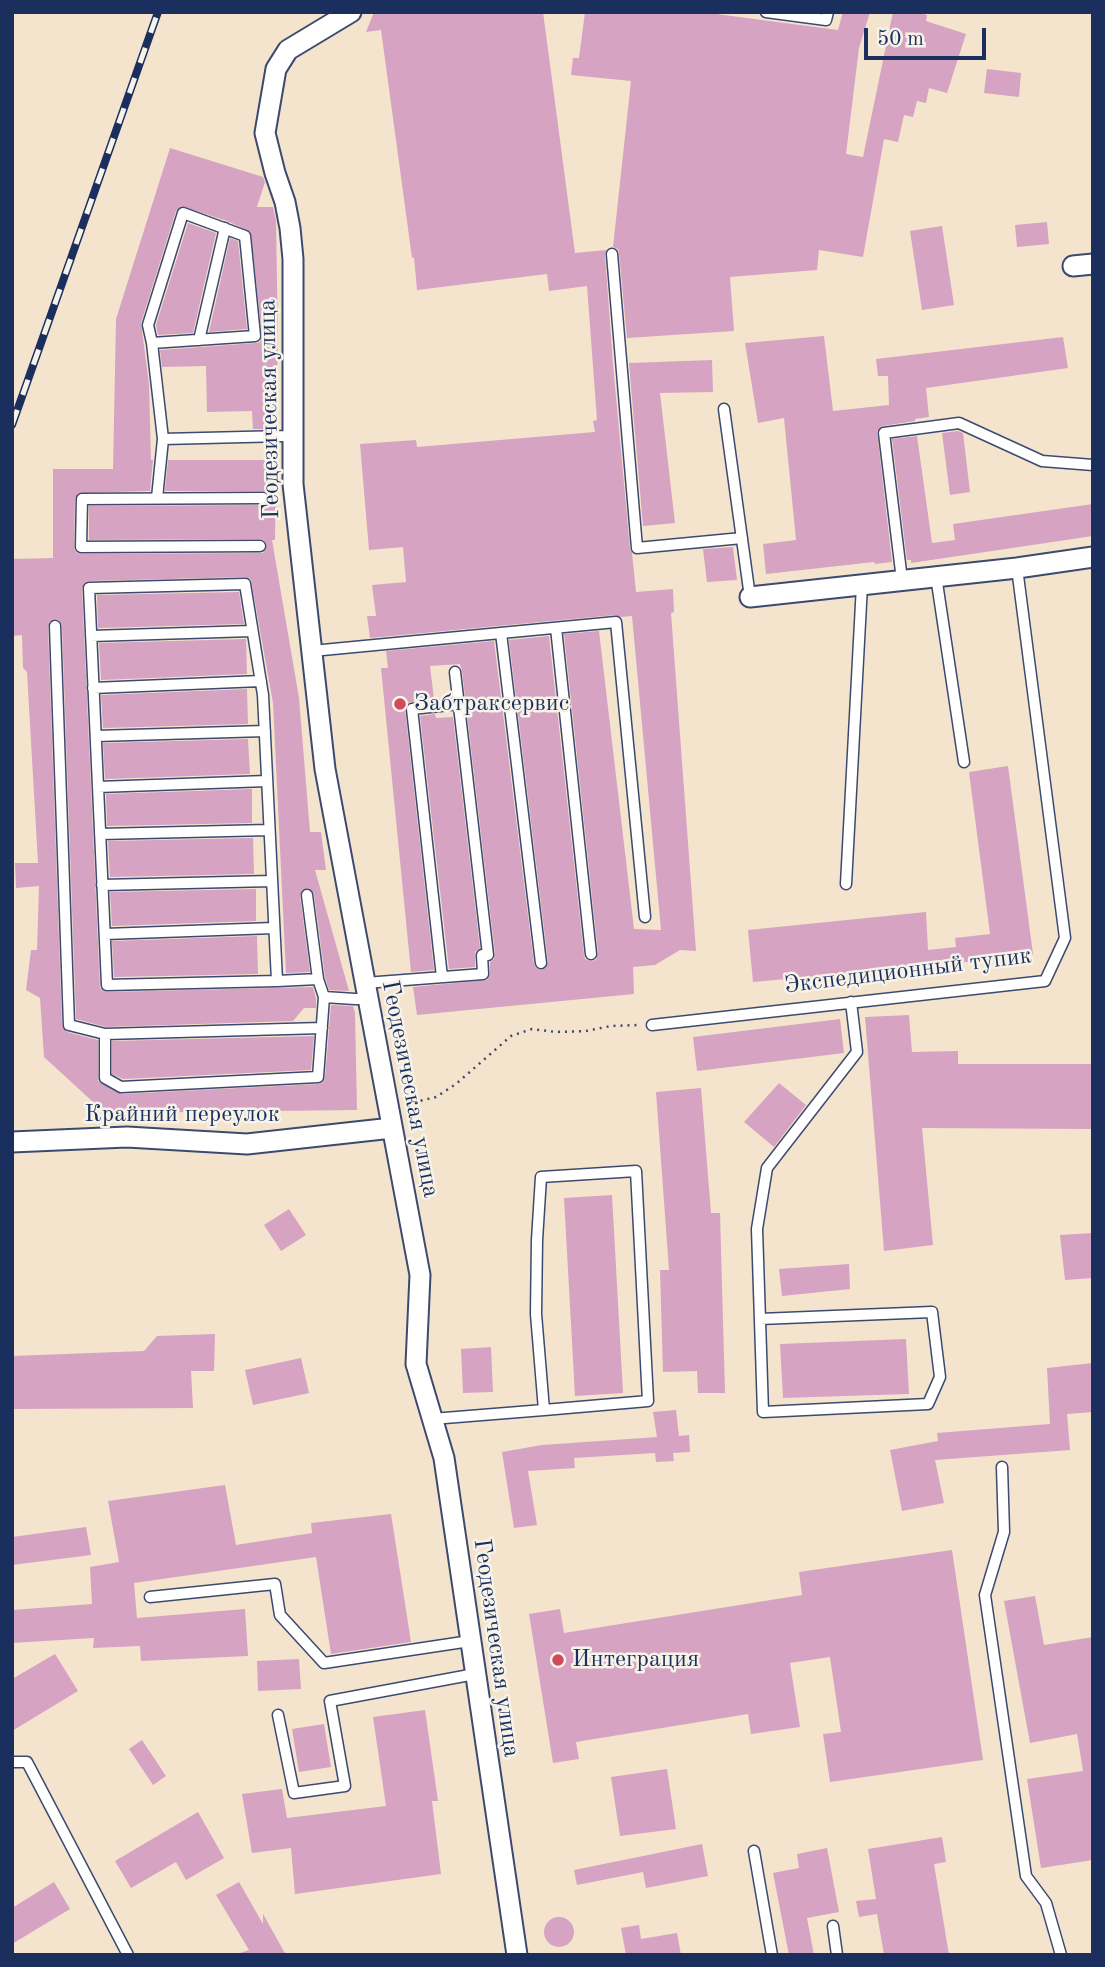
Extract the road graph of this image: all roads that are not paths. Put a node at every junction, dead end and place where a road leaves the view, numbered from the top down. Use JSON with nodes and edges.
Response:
{"nodes":[{"id":1,"x":351,"y":12,"type":"edge"},
{"id":2,"x":766,"y":12,"type":"edge"},
{"id":3,"x":828,"y":12,"type":"edge"},
{"id":4,"x":225,"y":228,"type":"junction"},
{"id":5,"x":612,"y":254,"type":"dead end"},
{"id":6,"x":1093,"y":264,"type":"edge"},
{"id":7,"x":1073,"y":266,"type":"dead end"},
{"id":8,"x":199,"y":340,"type":"junction"},
{"id":9,"x":152,"y":343,"type":"junction"},
{"id":10,"x":724,"y":409,"type":"dead end"},
{"id":11,"x":292,"y":435,"type":"junction"},
{"id":12,"x":163,"y":439,"type":"junction"},
{"id":13,"x":1093,"y":465,"type":"edge"},
{"id":14,"x":157,"y":498,"type":"junction"},
{"id":15,"x":263,"y":498,"type":"dead end"},
{"id":16,"x":742,"y":538,"type":"junction"},
{"id":17,"x":260,"y":546,"type":"dead end"},
{"id":18,"x":1093,"y":557,"type":"edge"},
{"id":19,"x":1017,"y":568,"type":"junction"},
{"id":20,"x":936,"y":576,"type":"junction"},
{"id":21,"x":902,"y":580,"type":"junction"},
{"id":22,"x":862,"y":585,"type":"junction"},
{"id":23,"x":750,"y":597,"type":"joint"},
{"id":24,"x":55,"y":626,"type":"dead end"},
{"id":25,"x":556,"y":628,"type":"junction"},
{"id":26,"x":252,"y":631,"type":"junction"},
{"id":27,"x":501,"y":633,"type":"junction"},
{"id":28,"x":91,"y":636,"type":"junction"},
{"id":29,"x":312,"y":651,"type":"junction"},
{"id":30,"x":455,"y":672,"type":"dead end"},
{"id":31,"x":261,"y":681,"type":"junction"},
{"id":32,"x":93,"y":688,"type":"junction"},
{"id":33,"x":459,"y":704,"type":"junction"},
{"id":34,"x":264,"y":731,"type":"junction"},
{"id":35,"x":96,"y":736,"type":"junction"},
{"id":36,"x":964,"y":762,"type":"dead end"},
{"id":37,"x":267,"y":780,"type":"junction"},
{"id":38,"x":98,"y":787,"type":"junction"},
{"id":39,"x":269,"y":830,"type":"junction"},
{"id":40,"x":100,"y":834,"type":"junction"},
{"id":41,"x":272,"y":881,"type":"junction"},
{"id":42,"x":846,"y":884,"type":"dead end"},
{"id":43,"x":102,"y":885,"type":"junction"},
{"id":44,"x":307,"y":895,"type":"dead end"},
{"id":45,"x":645,"y":917,"type":"dead end"},
{"id":46,"x":274,"y":928,"type":"junction"},
{"id":47,"x":105,"y":934,"type":"junction"},
{"id":48,"x":591,"y":954,"type":"dead end"},
{"id":49,"x":541,"y":962,"type":"dead end"},
{"id":50,"x":442,"y":977,"type":"junction"},
{"id":51,"x":318,"y":979,"type":"junction"},
{"id":52,"x":277,"y":981,"type":"junction"},
{"id":53,"x":367,"y":991,"type":"junction"},
{"id":54,"x":324,"y":997,"type":"junction"},
{"id":55,"x":851,"y":1002,"type":"junction"},
{"id":56,"x":652,"y":1025,"type":"road end"},
{"id":57,"x":322,"y":1028,"type":"junction"},
{"id":58,"x":105,"y":1034,"type":"junction"},
{"id":59,"x":392,"y":1128,"type":"junction"},
{"id":60,"x":12,"y":1142,"type":"edge"},
{"id":61,"x":760,"y":1319,"type":"junction"},
{"id":62,"x":544,"y":1410,"type":"junction"},
{"id":63,"x":432,"y":1419,"type":"junction"},
{"id":64,"x":1002,"y":1467,"type":"dead end"},
{"id":65,"x":150,"y":1597,"type":"dead end"},
{"id":66,"x":470,"y":1641,"type":"junction"},
{"id":67,"x":475,"y":1674,"type":"junction"},
{"id":68,"x":278,"y":1715,"type":"dead end"},
{"id":69,"x":12,"y":1762,"type":"edge"},
{"id":70,"x":754,"y":1852,"type":"dead end"},
{"id":71,"x":833,"y":1926,"type":"dead end"},
{"id":72,"x":128,"y":1955,"type":"edge"},
{"id":73,"x":517,"y":1955,"type":"edge"},
{"id":74,"x":772,"y":1955,"type":"edge"},
{"id":75,"x":837,"y":1955,"type":"edge"},
{"id":76,"x":1061,"y":1955,"type":"edge"}],
"edges":[{"from":1,"to":11,"type":"street","name":"Геодезическая улица"},
{"from":2,"to":3,"type":"lane"},
{"from":4,"to":8,"type":"lane"},
{"from":4,"to":8,"type":"lane"},
{"from":4,"to":9,"type":"lane"},
{"from":5,"to":16,"type":"lane"},
{"from":6,"to":7,"type":"street"},
{"from":8,"to":9,"type":"lane"},
{"from":9,"to":12,"type":"lane"},
{"from":10,"to":16,"type":"lane"},
{"from":11,"to":12,"type":"lane"},
{"from":11,"to":29,"type":"street","name":"Геодезическая улица"},
{"from":12,"to":14,"type":"lane"},
{"from":13,"to":21,"type":"lane"},
{"from":14,"to":15,"type":"lane"},
{"from":14,"to":17,"type":"lane"},
{"from":16,"to":23,"type":"lane"},
{"from":18,"to":19,"type":"street"},
{"from":19,"to":20,"type":"street"},
{"from":19,"to":55,"type":"lane","name":"Экспедиционный тупик"},
{"from":20,"to":21,"type":"street"},
{"from":20,"to":36,"type":"lane"},
{"from":21,"to":22,"type":"street"},
{"from":22,"to":23,"type":"street"},
{"from":22,"to":42,"type":"lane"},
{"from":24,"to":58,"type":"lane"},
{"from":25,"to":27,"type":"lane"},
{"from":25,"to":45,"type":"lane"},
{"from":25,"to":48,"type":"lane"},
{"from":26,"to":28,"type":"lane"},
{"from":26,"to":28,"type":"lane"},
{"from":26,"to":31,"type":"lane"},
{"from":27,"to":29,"type":"lane"},
{"from":27,"to":49,"type":"lane"},
{"from":28,"to":32,"type":"lane"},
{"from":29,"to":53,"type":"street","name":"Геодезическая улица"},
{"from":30,"to":33,"type":"lane"},
{"from":31,"to":32,"type":"lane"},
{"from":31,"to":34,"type":"lane"},
{"from":32,"to":35,"type":"lane"},
{"from":33,"to":50,"type":"lane"},
{"from":33,"to":50,"type":"lane"},
{"from":34,"to":35,"type":"lane"},
{"from":34,"to":37,"type":"lane"},
{"from":35,"to":38,"type":"lane"},
{"from":37,"to":38,"type":"lane"},
{"from":37,"to":39,"type":"lane"},
{"from":38,"to":40,"type":"lane"},
{"from":39,"to":40,"type":"lane"},
{"from":39,"to":41,"type":"lane"},
{"from":40,"to":43,"type":"lane"},
{"from":41,"to":43,"type":"lane"},
{"from":41,"to":46,"type":"lane"},
{"from":43,"to":47,"type":"lane"},
{"from":44,"to":51,"type":"lane"},
{"from":46,"to":47,"type":"lane"},
{"from":46,"to":52,"type":"lane"},
{"from":47,"to":52,"type":"lane"},
{"from":50,"to":53,"type":"lane"},
{"from":51,"to":52,"type":"lane"},
{"from":51,"to":54,"type":"lane"},
{"from":53,"to":54,"type":"lane"},
{"from":53,"to":59,"type":"street","name":"Геодезическая улица"},
{"from":54,"to":57,"type":"lane"},
{"from":55,"to":56,"type":"lane","name":"Экспедиционный тупик"},
{"from":55,"to":61,"type":"lane"},
{"from":57,"to":58,"type":"lane"},
{"from":57,"to":58,"type":"lane"},
{"from":59,"to":60,"type":"street","name":"Крайний переулок"},
{"from":59,"to":63,"type":"street","name":"Геодезическая улица"},
{"from":61,"to":61,"type":"lane"},
{"from":62,"to":62,"type":"lane"},
{"from":62,"to":63,"type":"lane"},
{"from":63,"to":66,"type":"street","name":"Геодезическая улица"},
{"from":64,"to":76,"type":"lane"},
{"from":65,"to":66,"type":"lane"},
{"from":66,"to":67,"type":"street","name":"Геодезическая улица"},
{"from":67,"to":68,"type":"lane"},
{"from":67,"to":73,"type":"street","name":"Геодезическая улица"},
{"from":69,"to":72,"type":"lane"},
{"from":70,"to":74,"type":"lane"},
{"from":71,"to":75,"type":"lane"}]}
